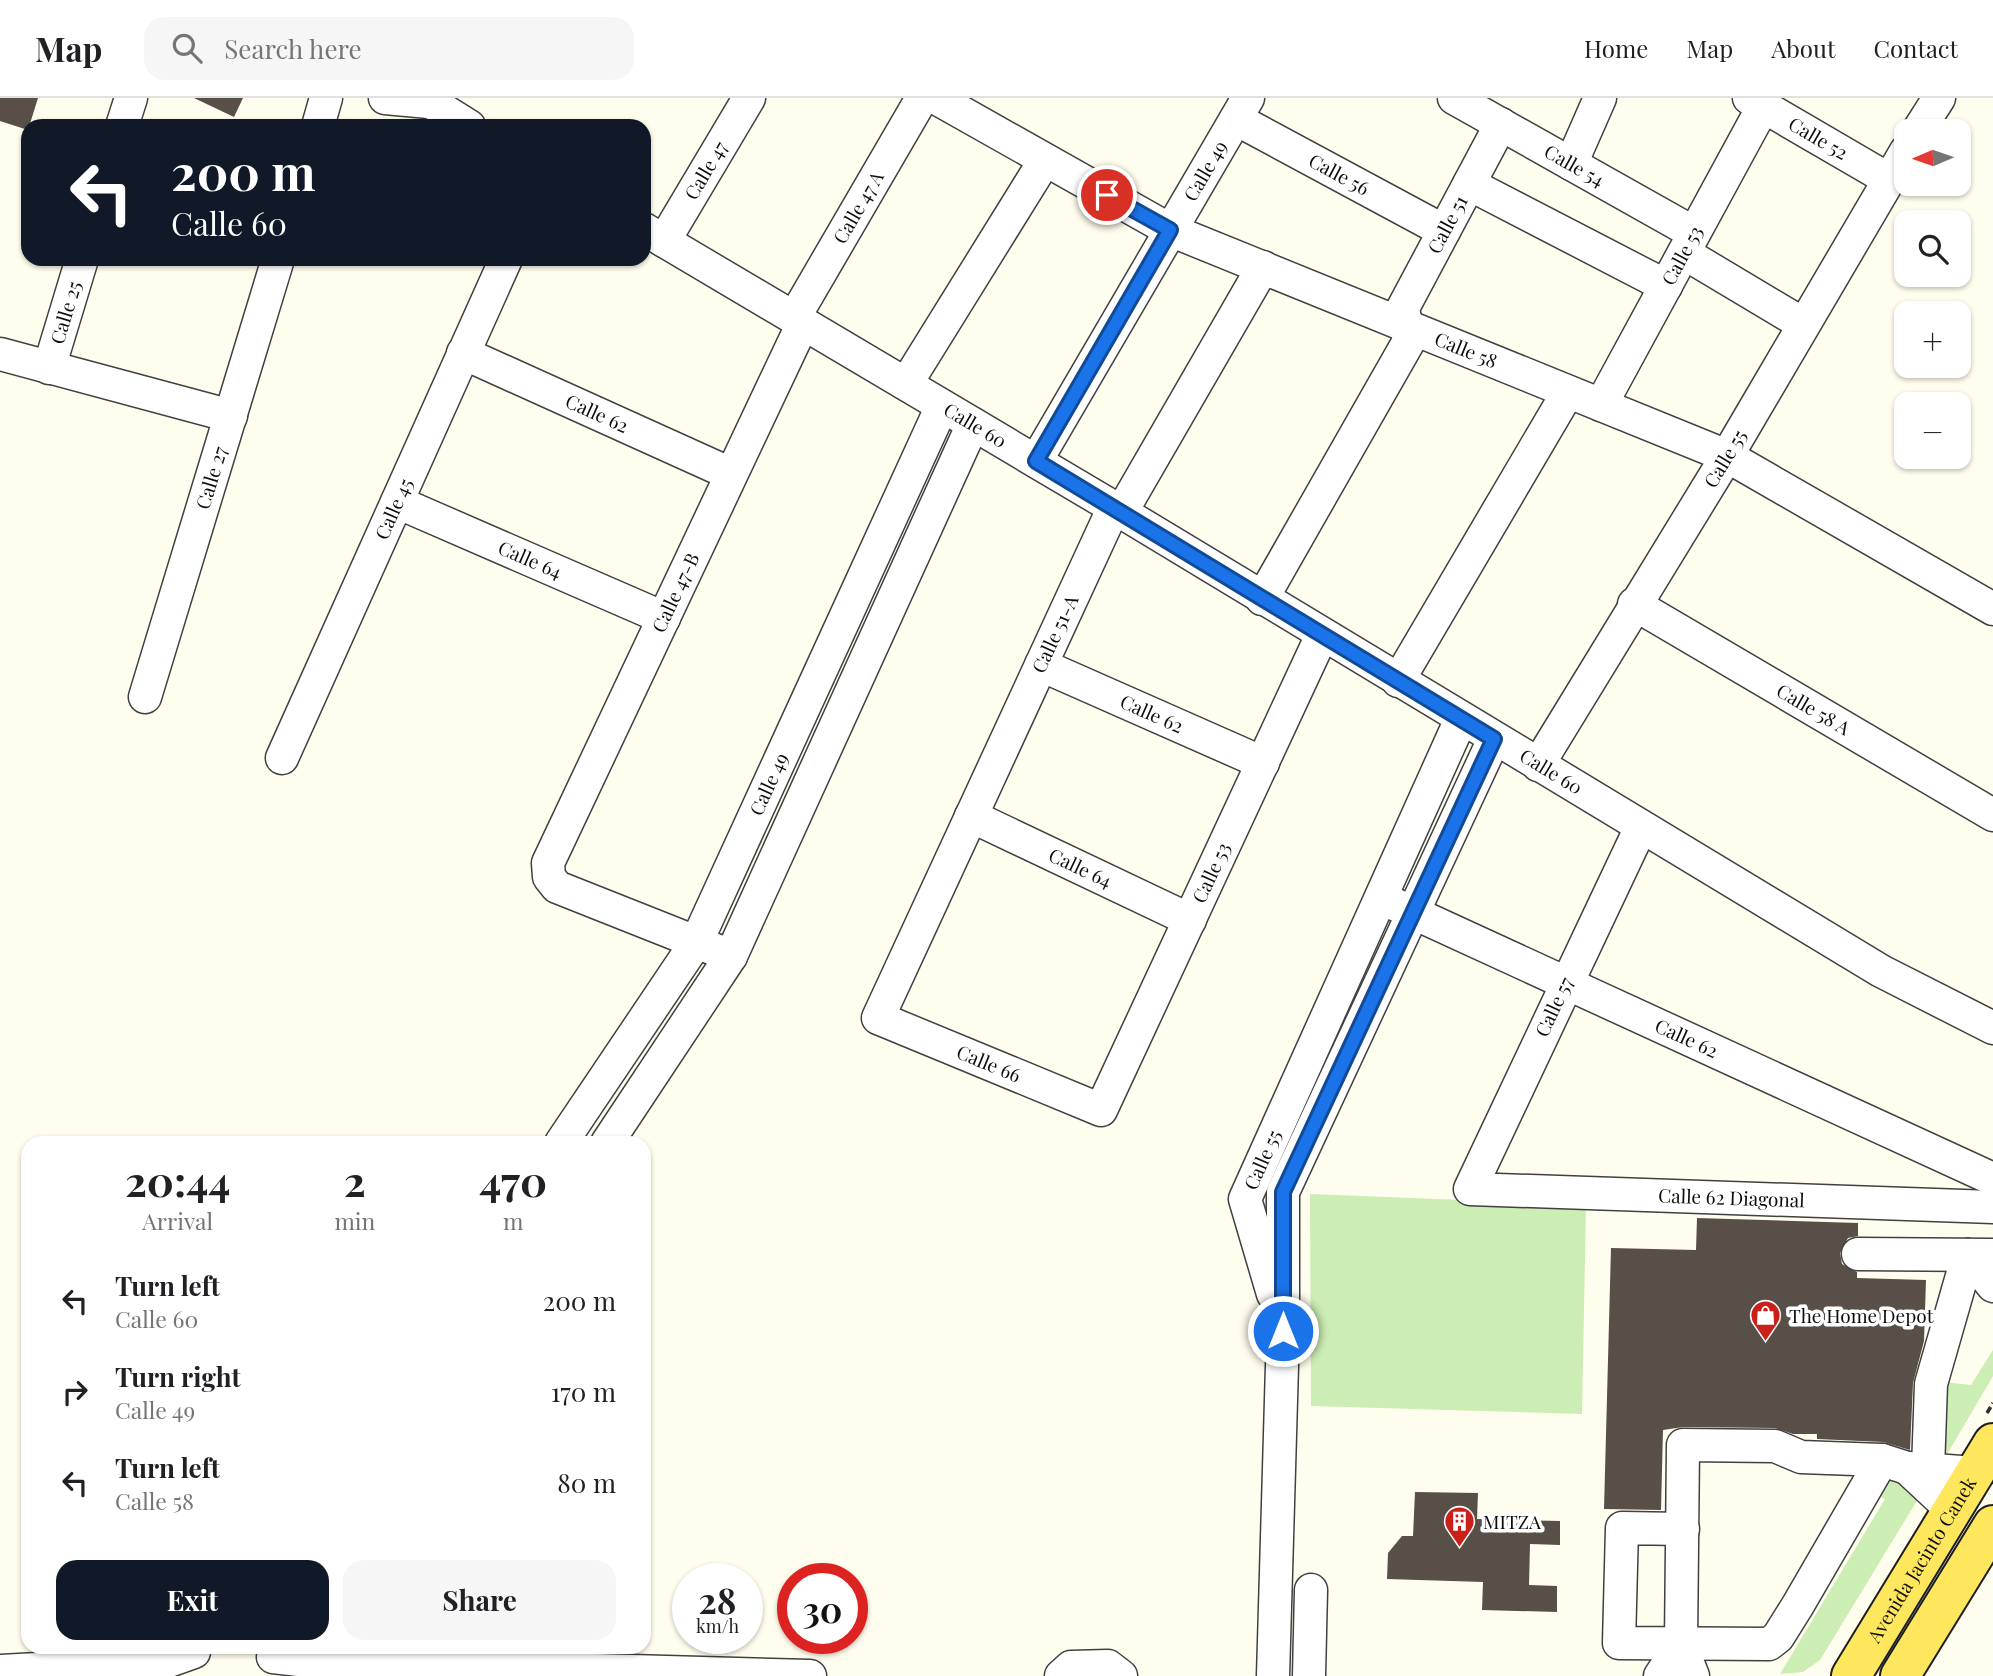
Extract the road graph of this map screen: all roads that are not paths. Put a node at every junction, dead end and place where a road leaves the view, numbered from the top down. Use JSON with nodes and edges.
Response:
{"nodes":[{"id":1,"x":131,"y":98,"type":"edge"},
{"id":2,"x":326,"y":98,"type":"edge"},
{"id":3,"x":922,"y":98,"type":"edge"},
{"id":4,"x":936,"y":98,"type":"edge"},
{"id":5,"x":1454,"y":98,"type":"edge"},
{"id":6,"x":1601,"y":98,"type":"edge"},
{"id":7,"x":1939,"y":98,"type":"edge"},
{"id":8,"x":388,"y":99,"type":"edge"},
{"id":9,"x":746,"y":99,"type":"edge"},
{"id":10,"x":426,"y":100,"type":"edge"},
{"id":11,"x":1756,"y":102,"type":"edge"},
{"id":12,"x":1242,"y":108,"type":"edge"},
{"id":13,"x":124,"y":119,"type":"edge"},
{"id":14,"x":320,"y":119,"type":"edge"},
{"id":15,"x":457,"y":119,"type":"edge"},
{"id":16,"x":1926,"y":119,"type":"edge"},
{"id":17,"x":1501,"y":124,"type":"junction"},
{"id":18,"x":1045,"y":160,"type":"junction"},
{"id":19,"x":1571,"y":164,"type":"junction"},
{"id":20,"x":1894,"y":169,"type":"edge"},
{"id":21,"x":1888,"y":178,"type":"junction"},
{"id":22,"x":1469,"y":184,"type":"junction"},
{"id":23,"x":1170,"y":230,"type":"junction"},
{"id":24,"x":1444,"y":231,"type":"junction"},
{"id":25,"x":654,"y":235,"type":"edge"},
{"id":26,"x":1689,"y":243,"type":"junction"},
{"id":27,"x":80,"y":266,"type":"edge"},
{"id":28,"x":276,"y":266,"type":"edge"},
{"id":29,"x":503,"y":266,"type":"edge"},
{"id":30,"x":1263,"y":267,"type":"junction"},
{"id":31,"x":1666,"y":286,"type":"junction"},
{"id":32,"x":798,"y":321,"type":"junction"},
{"id":33,"x":1803,"y":324,"type":"junction"},
{"id":34,"x":1405,"y":326,"type":"junction"},
{"id":35,"x":464,"y":353,"type":"junction"},
{"id":36,"x":0,"y":354,"type":"edge"},
{"id":37,"x":49,"y":368,"type":"junction"},
{"id":38,"x":906,"y":384,"type":"junction"},
{"id":39,"x":1568,"y":392,"type":"junction"},
{"id":40,"x":1601,"y":405,"type":"junction"},
{"id":41,"x":942,"y":406,"type":"junction"},
{"id":42,"x":231,"y":416,"type":"junction"},
{"id":43,"x":973,"y":424,"type":"junction"},
{"id":44,"x":1727,"y":456,"type":"junction"},
{"id":45,"x":1036,"y":461,"type":"junction"},
{"id":46,"x":731,"y":474,"type":"junction"},
{"id":47,"x":397,"y":502,"type":"junction"},
{"id":48,"x":1118,"y":510,"type":"junction"},
{"id":49,"x":1262,"y":599,"type":"junction"},
{"id":50,"x":1634,"y":604,"type":"junction"},
{"id":51,"x":1993,"y":609,"type":"edge"},
{"id":52,"x":664,"y":618,"type":"junction"},
{"id":53,"x":1322,"y":635,"type":"junction"},
{"id":54,"x":828,"y":656,"type":"junction"},
{"id":55,"x":1041,"y":665,"type":"junction"},
{"id":56,"x":860,"y":672,"type":"junction"},
{"id":57,"x":1398,"y":681,"type":"junction"},
{"id":58,"x":145,"y":697,"type":"dead end"},
{"id":59,"x":1461,"y":719,"type":"junction"},
{"id":60,"x":1494,"y":739,"type":"junction"},
{"id":61,"x":282,"y":758,"type":"dead end"},
{"id":62,"x":1263,"y":763,"type":"junction"},
{"id":63,"x":1538,"y":765,"type":"junction"},
{"id":64,"x":1993,"y":815,"type":"edge"},
{"id":65,"x":971,"y":816,"type":"junction"},
{"id":66,"x":1641,"y":827,"type":"junction"},
{"id":67,"x":1381,"y":898,"type":"junction"},
{"id":68,"x":1413,"y":913,"type":"junction"},
{"id":69,"x":1190,"y":920,"type":"junction"},
{"id":70,"x":697,"y":941,"type":"junction"},
{"id":71,"x":731,"y":956,"type":"junction"},
{"id":72,"x":1565,"y":983,"type":"junction"},
{"id":73,"x":878,"y":1018,"type":"joint"},
{"id":74,"x":1993,"y":1028,"type":"edge"},
{"id":75,"x":1101,"y":1110,"type":"joint"},
{"id":76,"x":566,"y":1136,"type":"edge"},
{"id":77,"x":611,"y":1136,"type":"edge"},
{"id":78,"x":1993,"y":1179,"type":"edge"},
{"id":79,"x":1470,"y":1189,"type":"joint"},
{"id":80,"x":1993,"y":1207,"type":"edge"},
{"id":81,"x":1858,"y":1254,"type":"dead end"},
{"id":82,"x":1981,"y":1255,"type":"edge"},
{"id":83,"x":1993,"y":1286,"type":"edge"},
{"id":84,"x":1283,"y":1331,"type":"junction"},
{"id":85,"x":1984,"y":1458,"type":"edge"},
{"id":86,"x":1906,"y":1466,"type":"junction"},
{"id":87,"x":1952,"y":1510,"type":"junction"},
{"id":88,"x":1993,"y":1525,"type":"edge"},
{"id":89,"x":1683,"y":1529,"type":"junction"},
{"id":90,"x":1681,"y":1645,"type":"junction"},
{"id":91,"x":128,"y":1654,"type":"edge"},
{"id":92,"x":340,"y":1655,"type":"edge"},
{"id":93,"x":271,"y":1656,"type":"edge"},
{"id":94,"x":193,"y":1658,"type":"edge"},
{"id":95,"x":110,"y":1665,"type":"junction"},
{"id":96,"x":0,"y":1671,"type":"edge"},
{"id":97,"x":756,"y":1675,"type":"edge"},
{"id":98,"x":810,"y":1676,"type":"edge"},
{"id":99,"x":1061,"y":1676,"type":"edge"},
{"id":100,"x":1121,"y":1676,"type":"edge"},
{"id":101,"x":1273,"y":1676,"type":"edge"},
{"id":102,"x":1309,"y":1676,"type":"edge"},
{"id":103,"x":1327,"y":1676,"type":"edge"},
{"id":104,"x":1660,"y":1676,"type":"edge"},
{"id":105,"x":1693,"y":1676,"type":"edge"},
{"id":106,"x":1851,"y":1676,"type":"edge"},
{"id":107,"x":1900,"y":1676,"type":"edge"}],
"edges":[{"from":1,"to":13,"type":"street"},
{"from":2,"to":14,"type":"street"},
{"from":3,"to":32,"type":"street","name":"Calle 47 A"},
{"from":4,"to":18,"type":"street","name":"Calle 58"},
{"from":5,"to":17,"type":"street","name":"Calle 54"},
{"from":6,"to":19,"type":"street"},
{"from":7,"to":16,"type":"street"},
{"from":8,"to":10,"type":"street"},
{"from":9,"to":25,"type":"street","name":"Calle 47"},
{"from":10,"to":15,"type":"street"},
{"from":11,"to":21,"type":"street","name":"Calle 52"},
{"from":11,"to":26,"type":"street","name":"Calle 53"},
{"from":12,"to":23,"type":"street","name":"Calle 49"},
{"from":12,"to":24,"type":"street","name":"Calle 56"},
{"from":17,"to":19,"type":"street","name":"Calle 54"},
{"from":17,"to":22,"type":"street","name":"Calle 51"},
{"from":18,"to":23,"type":"street","name":"Calle 58"},
{"from":18,"to":38,"type":"street"},
{"from":19,"to":26,"type":"street","name":"Calle 54"},
{"from":20,"to":21,"type":"street","name":"Calle 55"},
{"from":21,"to":33,"type":"street","name":"Calle 55"},
{"from":22,"to":24,"type":"street","name":"Calle 51"},
{"from":22,"to":31,"type":"street"},
{"from":23,"to":30,"type":"street","name":"Calle 58"},
{"from":23,"to":45,"type":"street","name":"Calle 49"},
{"from":24,"to":34,"type":"street","name":"Calle 51"},
{"from":25,"to":32,"type":"street","name":"Calle 60"},
{"from":26,"to":31,"type":"street","name":"Calle 53"},
{"from":26,"to":33,"type":"street","name":"Calle 54"},
{"from":27,"to":37,"type":"street","name":"Calle 25"},
{"from":28,"to":42,"type":"street","name":"Calle 27"},
{"from":29,"to":35,"type":"street","name":"Calle 45"},
{"from":30,"to":34,"type":"street","name":"Calle 58"},
{"from":30,"to":48,"type":"street","name":"Calle 51-A"},
{"from":31,"to":40,"type":"street","name":"Calle 53"},
{"from":32,"to":38,"type":"street","name":"Calle 60"},
{"from":32,"to":46,"type":"street","name":"Calle 47-B"},
{"from":33,"to":44,"type":"street","name":"Calle 55"},
{"from":34,"to":39,"type":"street","name":"Calle 58"},
{"from":34,"to":49,"type":"street"},
{"from":35,"to":46,"type":"street","name":"Calle 62"},
{"from":35,"to":47,"type":"street","name":"Calle 45"},
{"from":36,"to":37,"type":"street"},
{"from":37,"to":42,"type":"street"},
{"from":38,"to":41,"type":"street","name":"Calle 60"},
{"from":39,"to":40,"type":"street","name":"Calle 58"},
{"from":39,"to":57,"type":"street"},
{"from":40,"to":44,"type":"street","name":"Calle 58"},
{"from":41,"to":43,"type":"street","name":"Calle 60"},
{"from":41,"to":54,"type":"street","name":"Calle 49"},
{"from":42,"to":58,"type":"street","name":"Calle 27"},
{"from":43,"to":45,"type":"street","name":"Calle 60"},
{"from":43,"to":56,"type":"street","name":"Calle 49"},
{"from":44,"to":50,"type":"street","name":"Calle 55"},
{"from":44,"to":51,"type":"street","name":"Calle 58"},
{"from":45,"to":48,"type":"street","name":"Calle 60"},
{"from":46,"to":52,"type":"street","name":"Calle 47-B"},
{"from":47,"to":52,"type":"street","name":"Calle 64"},
{"from":47,"to":61,"type":"street","name":"Calle 45"},
{"from":48,"to":49,"type":"street","name":"Calle 60"},
{"from":48,"to":55,"type":"street","name":"Calle 51-A"},
{"from":49,"to":53,"type":"street","name":"Calle 60"},
{"from":50,"to":63,"type":"street","name":"Calle 55"},
{"from":50,"to":64,"type":"street","name":"Calle 58 A"},
{"from":52,"to":70,"type":"street","name":"Calle 47-B"},
{"from":53,"to":57,"type":"street","name":"Calle 60"},
{"from":53,"to":62,"type":"street","name":"Calle 53"},
{"from":54,"to":56,"type":"street"},
{"from":54,"to":70,"type":"street","name":"Calle 49"},
{"from":55,"to":62,"type":"street","name":"Calle 62"},
{"from":55,"to":65,"type":"street","name":"Calle 51-A"},
{"from":56,"to":71,"type":"street","name":"Calle 49"},
{"from":57,"to":59,"type":"street","name":"Calle 60"},
{"from":59,"to":60,"type":"street","name":"Calle 60"},
{"from":59,"to":67,"type":"street","name":"Calle 55"},
{"from":60,"to":63,"type":"street","name":"Calle 60"},
{"from":60,"to":68,"type":"street","name":"Calle 55"},
{"from":62,"to":69,"type":"street","name":"Calle 53"},
{"from":63,"to":66,"type":"street","name":"Calle 60"},
{"from":65,"to":69,"type":"street","name":"Calle 64"},
{"from":65,"to":73,"type":"street","name":"Calle 51-A"},
{"from":66,"to":72,"type":"street","name":"Calle 57"},
{"from":66,"to":74,"type":"street","name":"Calle 60"},
{"from":67,"to":68,"type":"street","name":"Calle 62"},
{"from":67,"to":84,"type":"street","name":"Calle 55"},
{"from":68,"to":72,"type":"street","name":"Calle 62"},
{"from":68,"to":84,"type":"street","name":"Calle 55"},
{"from":69,"to":75,"type":"street","name":"Calle 53"},
{"from":70,"to":71,"type":"street"},
{"from":70,"to":76,"type":"street","name":"Calle 49"},
{"from":71,"to":77,"type":"street","name":"Calle 49"},
{"from":72,"to":78,"type":"street","name":"Calle 62"},
{"from":72,"to":79,"type":"street","name":"Calle 57"},
{"from":73,"to":75,"type":"street","name":"Calle 66"},
{"from":79,"to":80,"type":"street","name":"Calle 62 Diagonal"},
{"from":81,"to":82,"type":"street"},
{"from":82,"to":83,"type":"street"},
{"from":82,"to":86,"type":"street"},
{"from":84,"to":101,"type":"street"},
{"from":85,"to":86,"type":"street"},
{"from":85,"to":87,"type":"main road","name":"Avenida Jacinto Canek"},
{"from":86,"to":87,"type":"street"},
{"from":86,"to":89,"type":"street"},
{"from":86,"to":90,"type":"street"},
{"from":87,"to":106,"type":"main road","name":"Avenida Jacinto Canek"},
{"from":88,"to":107,"type":"main road"},
{"from":89,"to":90,"type":"street"},
{"from":89,"to":90,"type":"street"},
{"from":90,"to":104,"type":"street"},
{"from":90,"to":105,"type":"street"},
{"from":91,"to":95,"type":"street"},
{"from":92,"to":93,"type":"street"},
{"from":92,"to":97,"type":"street"},
{"from":94,"to":95,"type":"street"},
{"from":95,"to":96,"type":"street"},
{"from":97,"to":98,"type":"street"},
{"from":99,"to":100,"type":"street"},
{"from":102,"to":103,"type":"street"}]}
